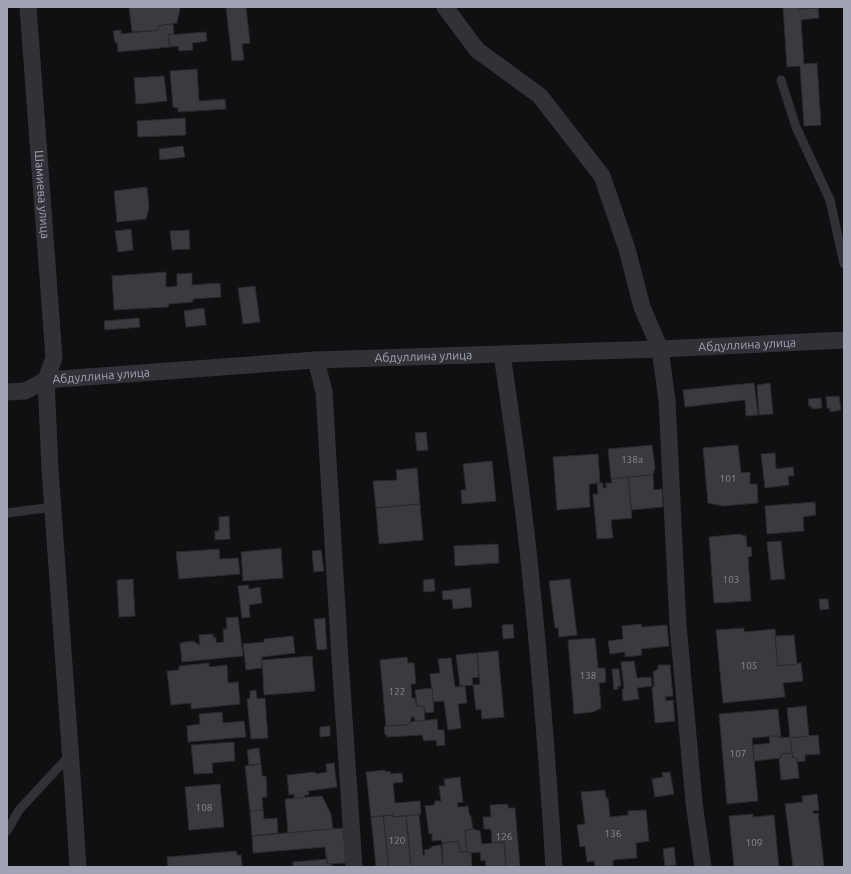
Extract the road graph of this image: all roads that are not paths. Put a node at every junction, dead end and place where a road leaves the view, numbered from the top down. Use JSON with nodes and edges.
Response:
{"nodes":[{"id":1,"x":28,"y":7,"type":"edge"},
{"id":2,"x":445,"y":7,"type":"edge"},
{"id":3,"x":781,"y":80,"type":"dead end"},
{"id":4,"x":844,"y":264,"type":"edge"},
{"id":5,"x":844,"y":340,"type":"edge"},
{"id":6,"x":660,"y":349,"type":"junction"},
{"id":7,"x":502,"y":354,"type":"junction"},
{"id":8,"x":316,"y":360,"type":"junction"},
{"id":9,"x":46,"y":380,"type":"junction"},
{"id":10,"x":7,"y":392,"type":"edge"},
{"id":11,"x":53,"y":507,"type":"junction"},
{"id":12,"x":7,"y":513,"type":"edge"},
{"id":13,"x":71,"y":754,"type":"junction"},
{"id":14,"x":11,"y":817,"type":"edge"},
{"id":15,"x":7,"y":831,"type":"edge"},
{"id":16,"x":78,"y":867,"type":"edge"},
{"id":17,"x":354,"y":867,"type":"edge"},
{"id":18,"x":554,"y":867,"type":"edge"},
{"id":19,"x":703,"y":867,"type":"edge"}],
"edges":[{"from":1,"to":9,"type":"street","name":"Шамиева улица"},
{"from":2,"to":6,"type":"street"},
{"from":3,"to":4,"type":"lane"},
{"from":5,"to":6,"type":"street","name":"Абдуллина улица"},
{"from":6,"to":7,"type":"street","name":"Абдуллина улица"},
{"from":6,"to":19,"type":"street"},
{"from":7,"to":8,"type":"street","name":"Абдуллина улица"},
{"from":7,"to":18,"type":"street"},
{"from":8,"to":9,"type":"street","name":"Абдуллина улица"},
{"from":8,"to":17,"type":"street"},
{"from":9,"to":10,"type":"street","name":"Абдуллина улица"},
{"from":9,"to":11,"type":"street"},
{"from":11,"to":12,"type":"lane"},
{"from":11,"to":13,"type":"street"},
{"from":13,"to":14,"type":"lane"},
{"from":13,"to":16,"type":"street"},
{"from":14,"to":15,"type":"lane"}]}
